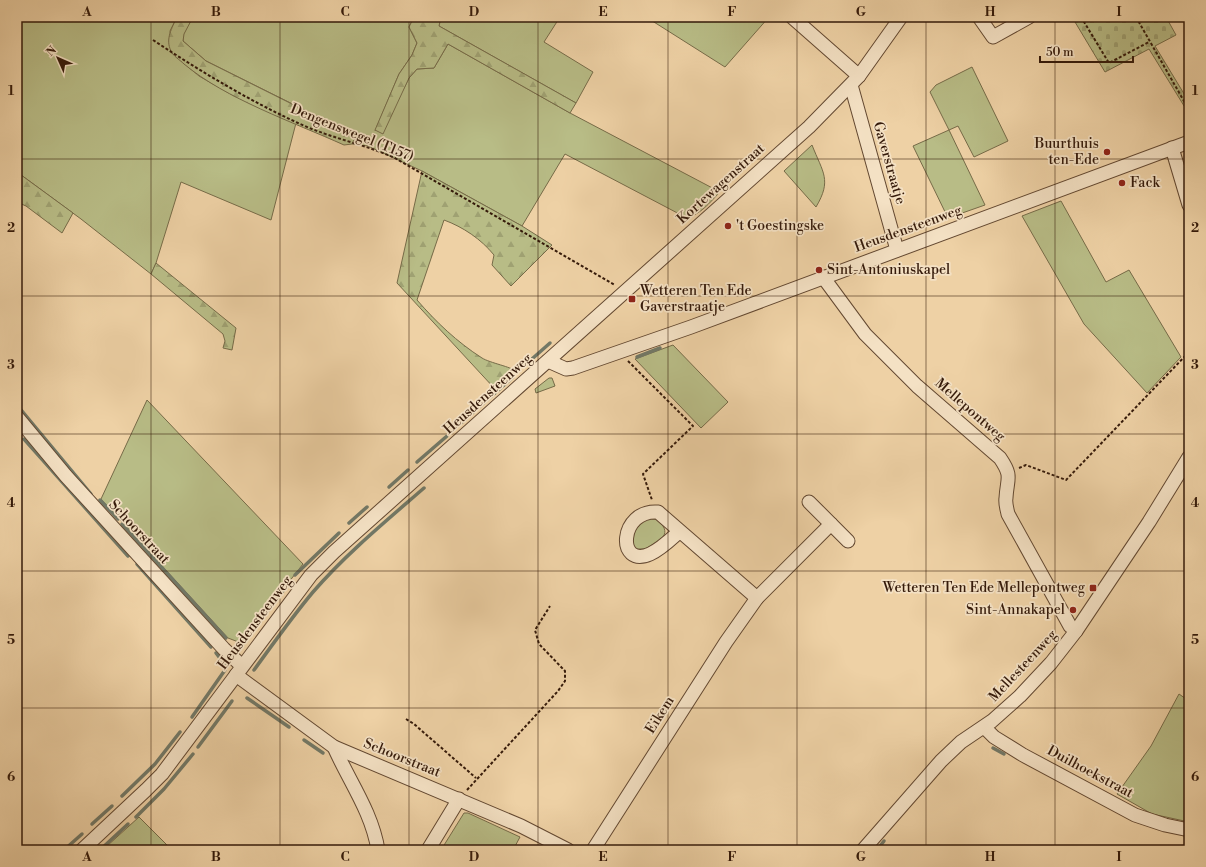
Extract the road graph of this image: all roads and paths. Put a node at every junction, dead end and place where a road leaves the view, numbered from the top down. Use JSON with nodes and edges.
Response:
{"nodes":[{"id":1,"x":792,"y":17,"type":"edge"},
{"id":2,"x":901,"y":17,"type":"edge"},
{"id":3,"x":979,"y":17,"type":"edge"},
{"id":4,"x":1029,"y":17,"type":"edge"},
{"id":5,"x":1081,"y":17,"type":"edge"},
{"id":6,"x":1136,"y":17,"type":"edge"},
{"id":7,"x":153,"y":40,"type":"dead end"},
{"id":8,"x":1149,"y":42,"type":"junction"},
{"id":9,"x":855,"y":81,"type":"junction"},
{"id":10,"x":1189,"y":110,"type":"edge"},
{"id":11,"x":1189,"y":142,"type":"edge"},
{"id":12,"x":1172,"y":148,"type":"junction"},
{"id":13,"x":1189,"y":205,"type":"edge"},
{"id":14,"x":896,"y":250,"type":"junction"},
{"id":15,"x":823,"y":277,"type":"junction"},
{"id":16,"x":626,"y":291,"type":"junction"},
{"id":17,"x":619,"y":352,"type":"junction"},
{"id":18,"x":1189,"y":352,"type":"edge"},
{"id":19,"x":548,"y":361,"type":"junction"},
{"id":20,"x":17,"y":417,"type":"edge"},
{"id":21,"x":1189,"y":457,"type":"edge"},
{"id":22,"x":1008,"y":473,"type":"junction"},
{"id":23,"x":809,"y":502,"type":"dead end"},
{"id":24,"x":653,"y":512,"type":"junction"},
{"id":25,"x":831,"y":524,"type":"junction"},
{"id":26,"x":680,"y":531,"type":"junction"},
{"id":27,"x":848,"y":540,"type":"dead end"},
{"id":28,"x":757,"y":598,"type":"junction"},
{"id":29,"x":550,"y":606,"type":"dead end"},
{"id":30,"x":1076,"y":631,"type":"junction"},
{"id":31,"x":239,"y":670,"type":"junction"},
{"id":32,"x":406,"y":719,"type":"dead end"},
{"id":33,"x":984,"y":727,"type":"junction"},
{"id":34,"x":334,"y":747,"type":"junction"},
{"id":35,"x":476,"y":778,"type":"junction"},
{"id":36,"x":459,"y":798,"type":"junction"},
{"id":37,"x":1189,"y":830,"type":"edge"},
{"id":38,"x":82,"y":850,"type":"edge"},
{"id":39,"x":378,"y":850,"type":"edge"},
{"id":40,"x":428,"y":850,"type":"edge"},
{"id":41,"x":568,"y":850,"type":"edge"},
{"id":42,"x":593,"y":850,"type":"edge"},
{"id":43,"x":863,"y":850,"type":"edge"}],
"edges":[{"from":1,"to":9,"type":"street"},
{"from":2,"to":9,"type":"street","name":"Kortewagenstraat"},
{"from":3,"to":4,"type":"street"},
{"from":5,"to":8,"type":"path"},
{"from":6,"to":8,"type":"path"},
{"from":7,"to":16,"type":"path","name":"Dengenswegel (T157)"},
{"from":8,"to":10,"type":"path"},
{"from":9,"to":14,"type":"street","name":"Gaverstraatje"},
{"from":9,"to":16,"type":"street","name":"Kortewagenstraat"},
{"from":11,"to":12,"type":"street","name":"Heusdensteenweg"},
{"from":12,"to":13,"type":"street"},
{"from":12,"to":14,"type":"street","name":"Heusdensteenweg"},
{"from":14,"to":15,"type":"street","name":"Heusdensteenweg"},
{"from":15,"to":17,"type":"street","name":"Heusdensteenweg"},
{"from":15,"to":22,"type":"street","name":"Mellepontweg"},
{"from":16,"to":19,"type":"street","name":"Kortewagenstraat"},
{"from":17,"to":19,"type":"street","name":"Heusdensteenweg"},
{"from":17,"to":24,"type":"path"},
{"from":18,"to":22,"type":"path"},
{"from":19,"to":31,"type":"street","name":"Heusdensteenweg"},
{"from":20,"to":31,"type":"street","name":"Schoorstraat"},
{"from":21,"to":30,"type":"street","name":"Mellesteenweg"},
{"from":22,"to":30,"type":"street"},
{"from":23,"to":25,"type":"street"},
{"from":24,"to":26,"type":"street"},
{"from":24,"to":26,"type":"street"},
{"from":25,"to":27,"type":"street"},
{"from":25,"to":28,"type":"street","name":"Eikem"},
{"from":26,"to":28,"type":"street"},
{"from":28,"to":42,"type":"street","name":"Eikem"},
{"from":29,"to":35,"type":"path"},
{"from":30,"to":33,"type":"street","name":"Mellesteenweg"},
{"from":31,"to":34,"type":"street","name":"Schoorstraat"},
{"from":31,"to":38,"type":"street","name":"Heusdensteenweg"},
{"from":32,"to":35,"type":"path"},
{"from":33,"to":37,"type":"street","name":"Duilhoekstraat"},
{"from":33,"to":43,"type":"street","name":"Mellesteenweg"},
{"from":34,"to":36,"type":"street","name":"Schoorstraat"},
{"from":34,"to":39,"type":"street"},
{"from":35,"to":36,"type":"path"},
{"from":36,"to":40,"type":"street"},
{"from":36,"to":41,"type":"street","name":"Schoorstraat"}]}
